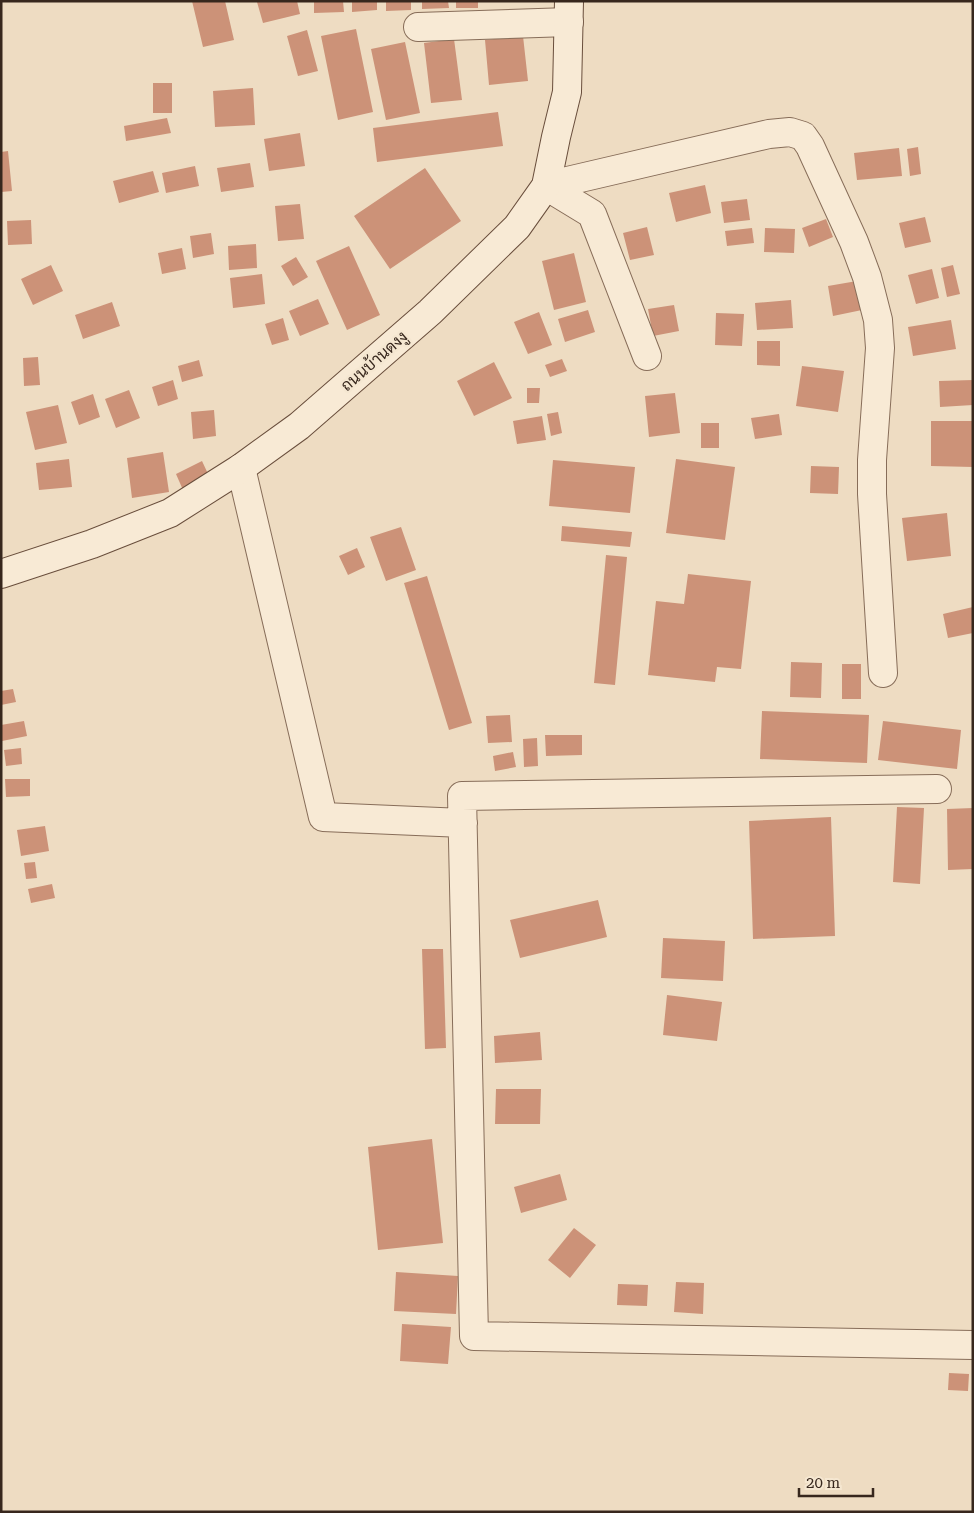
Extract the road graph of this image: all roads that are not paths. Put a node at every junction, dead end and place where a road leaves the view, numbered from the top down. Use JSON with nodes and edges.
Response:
{"nodes":[{"id":1,"x":569,"y":12,"type":"edge"},
{"id":2,"x":418,"y":27,"type":"dead end"},
{"id":3,"x":546,"y":186,"type":"junction"},
{"id":4,"x":647,"y":356,"type":"dead end"},
{"id":5,"x":242,"y":468,"type":"junction"},
{"id":6,"x":1,"y":574,"type":"edge"},
{"id":7,"x":883,"y":673,"type":"dead end"},
{"id":8,"x":937,"y":789,"type":"dead end"},
{"id":9,"x":463,"y":823,"type":"junction"},
{"id":10,"x":973,"y":1345,"type":"edge"}],
"edges":[{"from":1,"to":2,"type":"street"},
{"from":1,"to":3,"type":"street","name":"ถนนบ้านดงงู"},
{"from":3,"to":4,"type":"street"},
{"from":3,"to":5,"type":"street","name":"ถนนบ้านดงงู"},
{"from":3,"to":7,"type":"street"},
{"from":5,"to":6,"type":"street","name":"ถนนบ้านดงงู"},
{"from":5,"to":9,"type":"street"},
{"from":8,"to":9,"type":"street"},
{"from":9,"to":10,"type":"street"}]}
